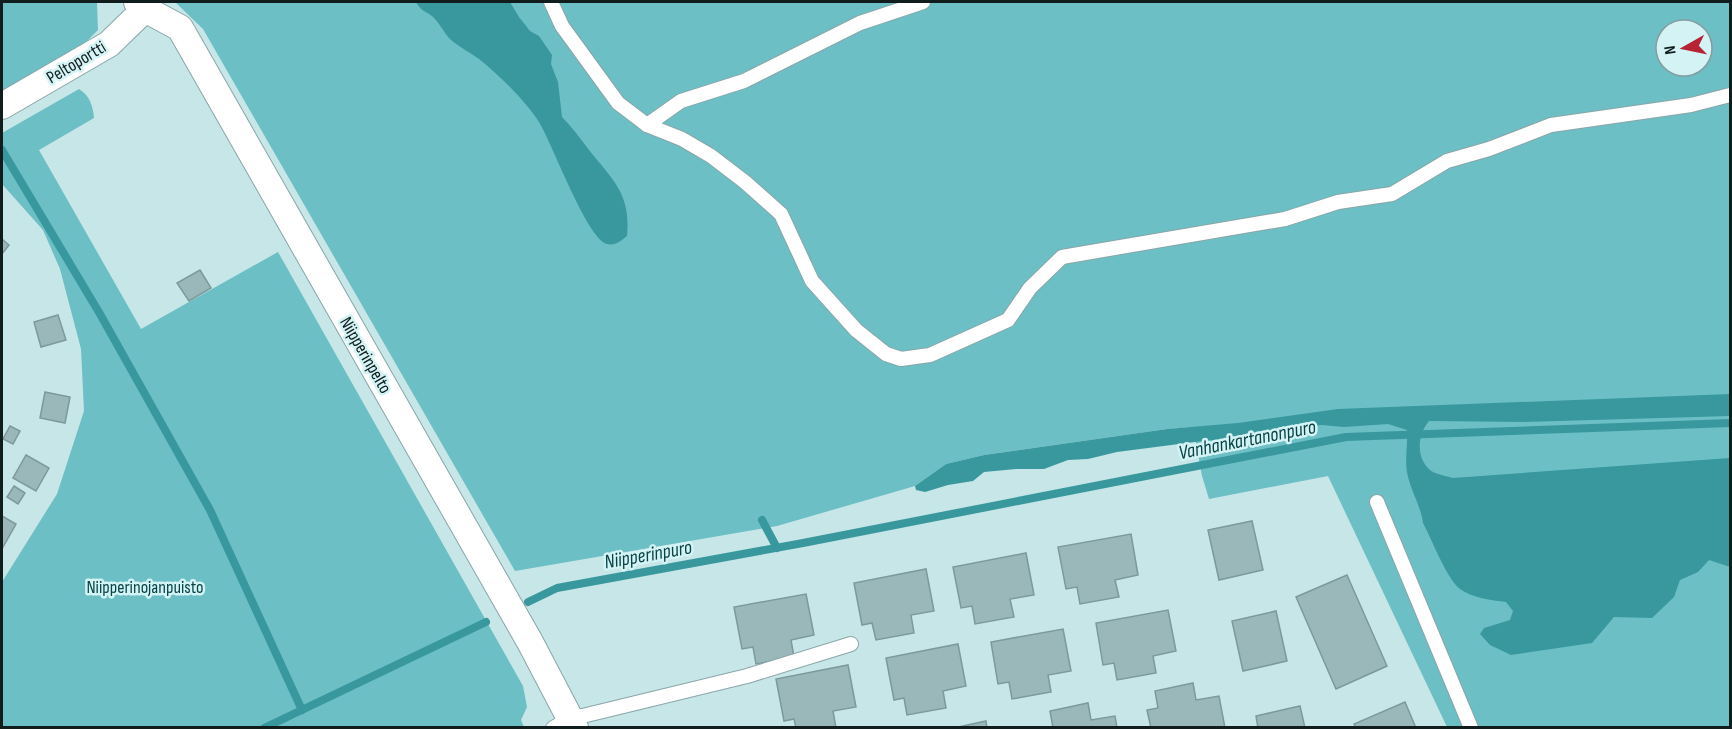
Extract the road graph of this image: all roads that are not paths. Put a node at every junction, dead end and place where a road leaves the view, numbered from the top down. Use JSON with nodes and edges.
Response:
{"nodes":[{"id":1,"x":551,"y":2,"type":"edge"},
{"id":2,"x":923,"y":2,"type":"edge"},
{"id":3,"x":141,"y":5,"type":"edge"},
{"id":4,"x":1731,"y":95,"type":"edge"},
{"id":5,"x":2,"y":106,"type":"edge"},
{"id":6,"x":647,"y":125,"type":"junction"},
{"id":7,"x":1377,"y":502,"type":"dead end"},
{"id":8,"x":850,"y":644,"type":"dead end"},
{"id":9,"x":566,"y":725,"type":"edge"},
{"id":10,"x":1471,"y":728,"type":"edge"}],
"edges":[{"from":1,"to":6,"type":"lane"},
{"from":2,"to":6,"type":"lane"},
{"from":3,"to":5,"type":"street","name":"Peltoportti"},
{"from":3,"to":9,"type":"street","name":"Niipperinpelto"},
{"from":4,"to":6,"type":"lane"},
{"from":7,"to":10,"type":"lane"},
{"from":8,"to":9,"type":"lane"}]}
